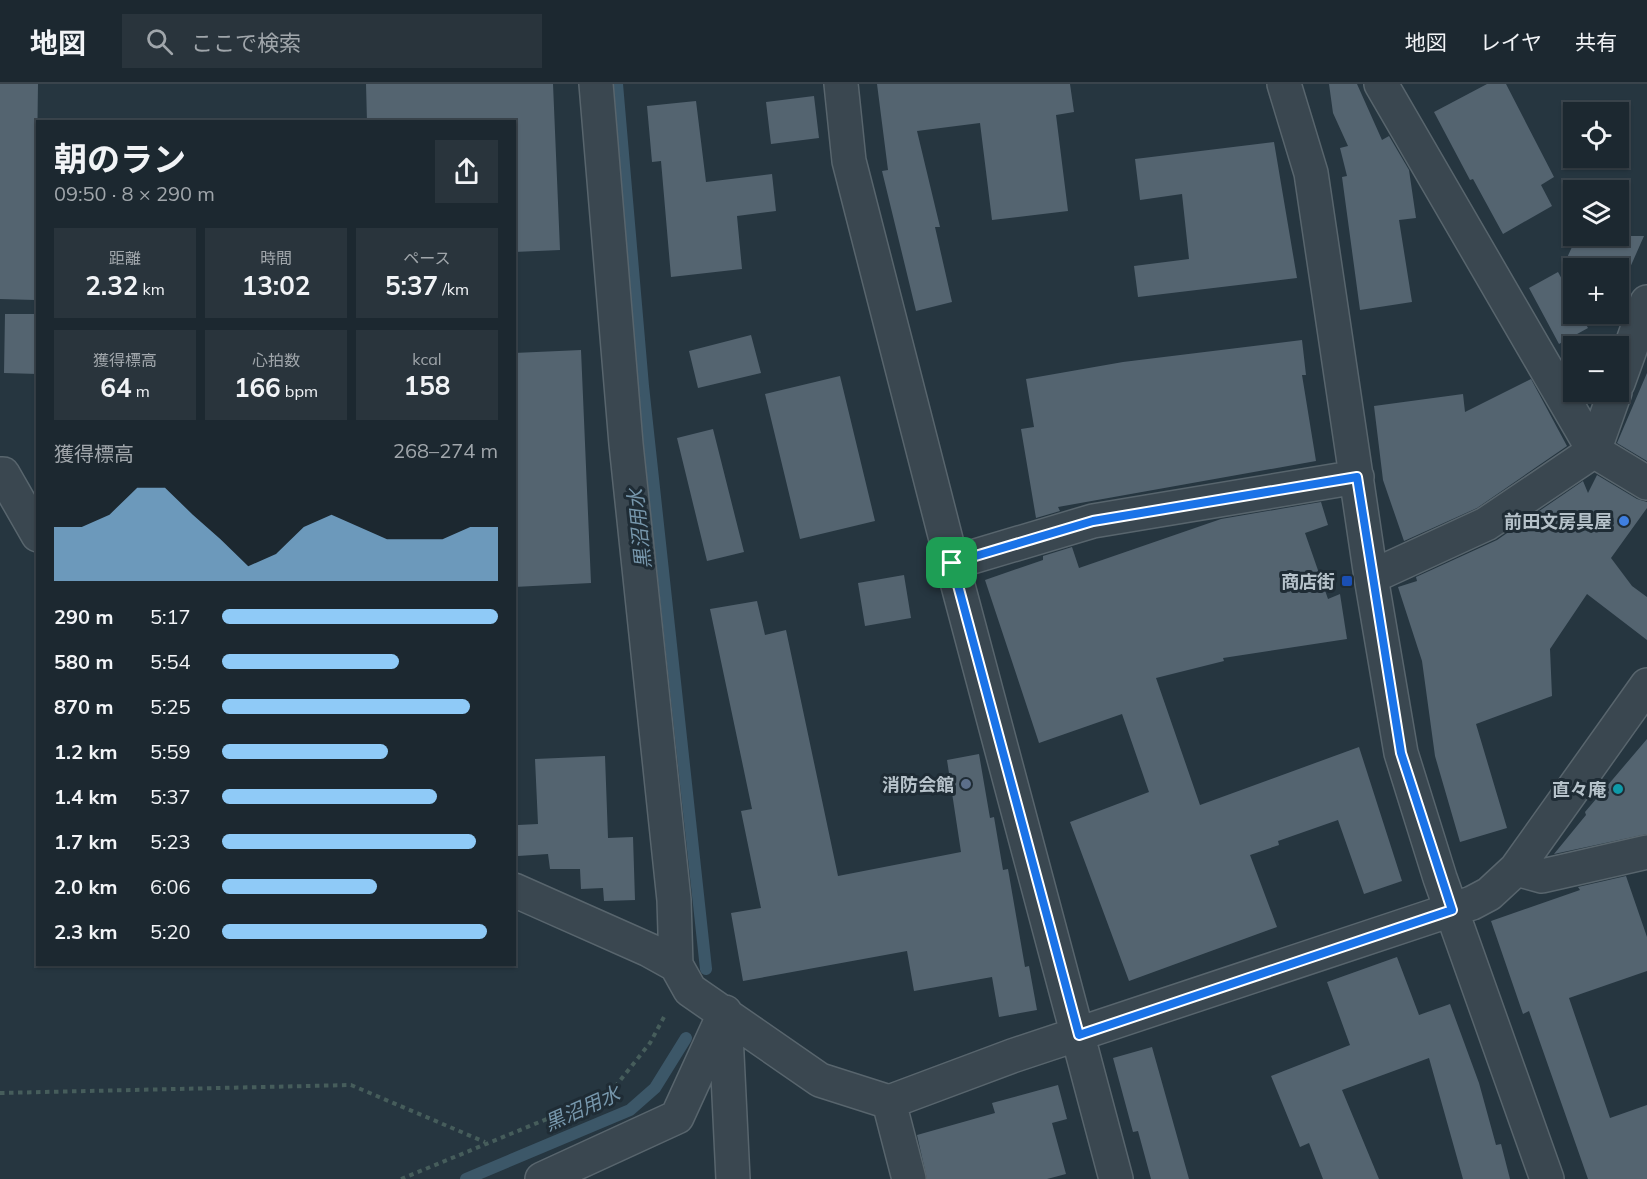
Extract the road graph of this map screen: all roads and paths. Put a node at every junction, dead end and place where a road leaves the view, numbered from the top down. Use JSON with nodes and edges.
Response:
{"nodes":[{"id":1,"x":596,"y":84,"type":"edge"},
{"id":2,"x":841,"y":84,"type":"edge"},
{"id":3,"x":1284,"y":84,"type":"edge"},
{"id":4,"x":1381,"y":84,"type":"edge"},
{"id":5,"x":1647,"y":302,"type":"edge"},
{"id":6,"x":1629,"y":352,"type":"edge"},
{"id":7,"x":1611,"y":402,"type":"edge"},
{"id":8,"x":1594,"y":451,"type":"junction"},
{"id":9,"x":0,"y":474,"type":"edge"},
{"id":10,"x":1357,"y":477,"type":"junction"},
{"id":11,"x":1647,"y":483,"type":"edge"},
{"id":12,"x":36,"y":532,"type":"edge"},
{"id":13,"x":952,"y":563,"type":"junction"},
{"id":14,"x":1371,"y":577,"type":"junction"},
{"id":15,"x":1647,"y":685,"type":"edge"},
{"id":16,"x":1647,"y":852,"type":"edge"},
{"id":17,"x":1516,"y":869,"type":"junction"},
{"id":18,"x":516,"y":891,"type":"edge"},
{"id":19,"x":1452,"y":910,"type":"junction"},
{"id":20,"x":676,"y":965,"type":"junction"},
{"id":21,"x":668,"y":1008,"type":"dead end"},
{"id":22,"x":725,"y":1012,"type":"junction"},
{"id":23,"x":1079,"y":1035,"type":"junction"},
{"id":24,"x":0,"y":1093,"type":"edge"},
{"id":25,"x":889,"y":1102,"type":"junction"},
{"id":26,"x":485,"y":1142,"type":"junction"},
{"id":27,"x":401,"y":1179,"type":"edge"},
{"id":28,"x":542,"y":1179,"type":"edge"},
{"id":29,"x":733,"y":1179,"type":"edge"},
{"id":30,"x":909,"y":1179,"type":"edge"},
{"id":31,"x":1116,"y":1179,"type":"edge"},
{"id":32,"x":1547,"y":1179,"type":"edge"}],
"edges":[{"from":1,"to":20,"type":"street"},
{"from":2,"to":13,"type":"street"},
{"from":3,"to":10,"type":"street"},
{"from":4,"to":8,"type":"street"},
{"from":5,"to":6,"type":"street"},
{"from":7,"to":8,"type":"street"},
{"from":8,"to":11,"type":"street"},
{"from":8,"to":14,"type":"street"},
{"from":9,"to":12,"type":"street"},
{"from":10,"to":13,"type":"street"},
{"from":10,"to":14,"type":"street"},
{"from":13,"to":23,"type":"street"},
{"from":14,"to":19,"type":"street"},
{"from":15,"to":17,"type":"street"},
{"from":16,"to":17,"type":"street"},
{"from":17,"to":19,"type":"street"},
{"from":18,"to":20,"type":"street"},
{"from":19,"to":23,"type":"street"},
{"from":19,"to":32,"type":"street"},
{"from":20,"to":22,"type":"street"},
{"from":21,"to":26,"type":"path"},
{"from":22,"to":25,"type":"street"},
{"from":22,"to":28,"type":"street"},
{"from":22,"to":29,"type":"street"},
{"from":23,"to":25,"type":"street"},
{"from":23,"to":31,"type":"street"},
{"from":24,"to":26,"type":"path"},
{"from":25,"to":30,"type":"street"},
{"from":26,"to":27,"type":"path"}]}
